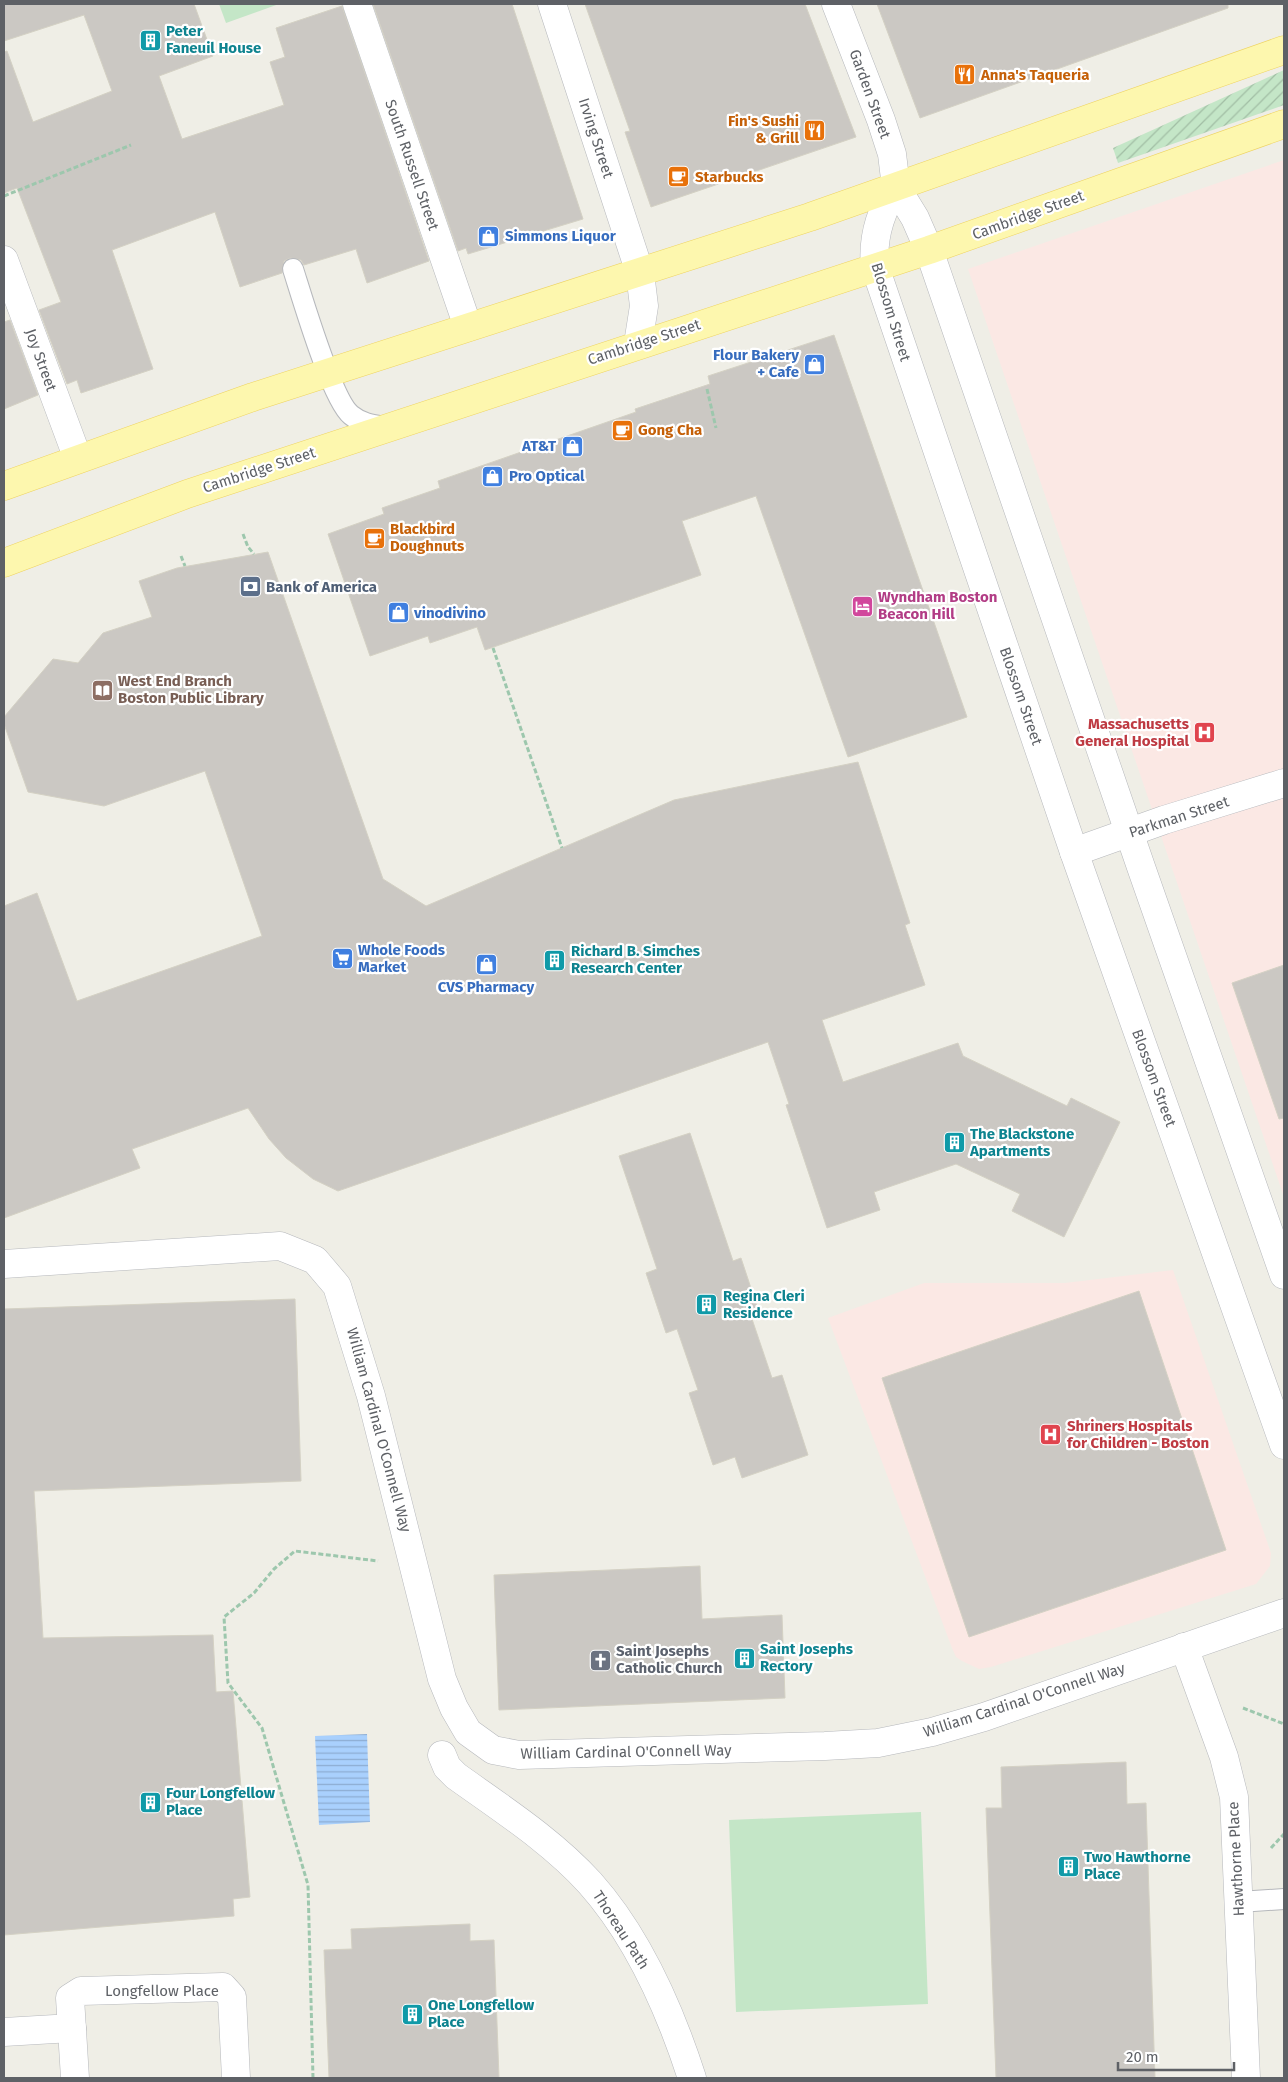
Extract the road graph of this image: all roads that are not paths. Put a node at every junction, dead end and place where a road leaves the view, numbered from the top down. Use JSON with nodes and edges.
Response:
{"nodes":[{"id":1,"x":356,"y":4,"type":"edge"},
{"id":2,"x":552,"y":4,"type":"edge"},
{"id":3,"x":836,"y":4,"type":"edge"},
{"id":4,"x":1284,"y":50,"type":"edge"},
{"id":5,"x":1284,"y":124,"type":"edge"},
{"id":6,"x":896,"y":187,"type":"junction"},
{"id":7,"x":929,"y":250,"type":"junction"},
{"id":8,"x":4,"y":260,"type":"edge"},
{"id":9,"x":875,"y":267,"type":"junction"},
{"id":10,"x":293,"y":269,"type":"dead end"},
{"id":11,"x":640,"y":273,"type":"junction"},
{"id":12,"x":468,"y":326,"type":"junction"},
{"id":13,"x":638,"y":344,"type":"junction"},
{"id":14,"x":328,"y":373,"type":"junction"},
{"id":15,"x":387,"y":427,"type":"junction"},
{"id":16,"x":78,"y":459,"type":"junction"},
{"id":17,"x":4,"y":486,"type":"edge"},
{"id":18,"x":4,"y":562,"type":"edge"},
{"id":19,"x":1284,"y":783,"type":"edge"},
{"id":20,"x":1129,"y":833,"type":"junction"},
{"id":21,"x":1074,"y":852,"type":"junction"},
{"id":22,"x":4,"y":1264,"type":"edge"},
{"id":23,"x":1284,"y":1275,"type":"edge"},
{"id":24,"x":1284,"y":1445,"type":"edge"},
{"id":25,"x":1284,"y":1613,"type":"edge"},
{"id":26,"x":1184,"y":1647,"type":"junction"},
{"id":27,"x":442,"y":1755,"type":"dead end"},
{"id":28,"x":1284,"y":1900,"type":"edge"},
{"id":29,"x":1239,"y":1902,"type":"junction"},
{"id":30,"x":72,"y":2028,"type":"junction"},
{"id":31,"x":4,"y":2032,"type":"edge"},
{"id":32,"x":75,"y":2078,"type":"edge"},
{"id":33,"x":236,"y":2078,"type":"edge"},
{"id":34,"x":692,"y":2078,"type":"edge"},
{"id":35,"x":1246,"y":2078,"type":"edge"}],
"edges":[{"from":1,"to":12,"type":"street","name":"South Russell Street"},
{"from":2,"to":11,"type":"street","name":"Irving Street"},
{"from":3,"to":6,"type":"street","name":"Garden Street"},
{"from":4,"to":6,"type":"main road"},
{"from":5,"to":7,"type":"main road","name":"Cambridge Street"},
{"from":6,"to":7,"type":"street"},
{"from":6,"to":9,"type":"street","name":"Blossom Street"},
{"from":6,"to":11,"type":"main road"},
{"from":7,"to":9,"type":"main road","name":"Cambridge Street"},
{"from":7,"to":20,"type":"street"},
{"from":8,"to":16,"type":"street","name":"Joy Street"},
{"from":9,"to":13,"type":"main road","name":"Cambridge Street"},
{"from":9,"to":21,"type":"street","name":"Blossom Street"},
{"from":10,"to":14,"type":"lane"},
{"from":11,"to":12,"type":"main road"},
{"from":11,"to":13,"type":"street","name":"Irving Street"},
{"from":12,"to":14,"type":"main road"},
{"from":13,"to":15,"type":"main road","name":"Cambridge Street"},
{"from":14,"to":15,"type":"lane"},
{"from":14,"to":16,"type":"main road"},
{"from":15,"to":18,"type":"main road","name":"Cambridge Street"},
{"from":16,"to":17,"type":"main road"},
{"from":19,"to":20,"type":"street","name":"Parkman Street"},
{"from":20,"to":21,"type":"street","name":"Parkman Street"},
{"from":20,"to":23,"type":"street"},
{"from":21,"to":24,"type":"street","name":"Blossom Street"},
{"from":22,"to":26,"type":"street","name":"William Cardinal O'Connell Way"},
{"from":25,"to":26,"type":"street","name":"William Cardinal O'Connell Way"},
{"from":26,"to":29,"type":"street","name":"Hawthorne Place"},
{"from":27,"to":34,"type":"street","name":"Thoreau Path"},
{"from":28,"to":29,"type":"lane"},
{"from":29,"to":35,"type":"street","name":"Hawthorne Place"},
{"from":30,"to":31,"type":"street"},
{"from":30,"to":32,"type":"street","name":"Longfellow Place"},
{"from":30,"to":33,"type":"street","name":"Longfellow Place"}]}
